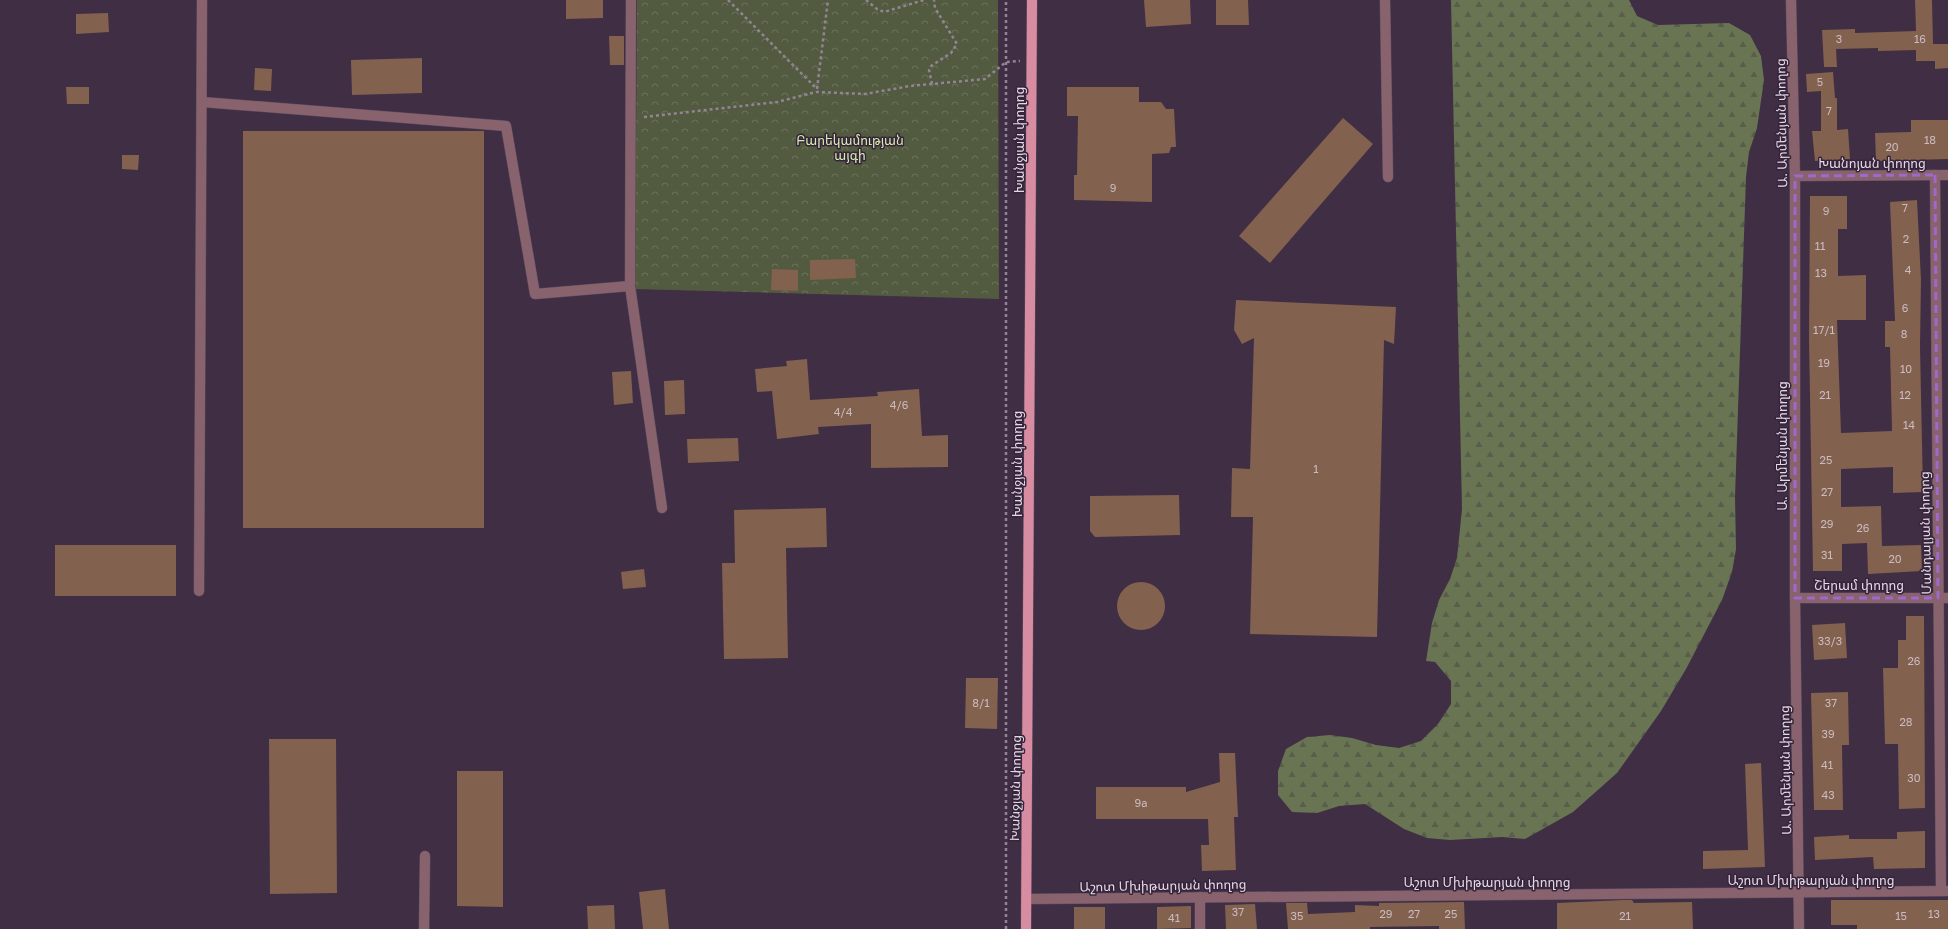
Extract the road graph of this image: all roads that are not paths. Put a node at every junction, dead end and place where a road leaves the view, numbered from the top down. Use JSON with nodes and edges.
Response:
{"nodes":[{"id":1,"x":202,"y":0,"type":"edge"},
{"id":2,"x":631,"y":0,"type":"edge"},
{"id":3,"x":1032,"y":0,"type":"edge"},
{"id":4,"x":1385,"y":0,"type":"edge"},
{"id":5,"x":1791,"y":0,"type":"edge"},
{"id":6,"x":202,"y":102,"type":"junction"},
{"id":7,"x":1935,"y":175,"type":"junction"},
{"id":8,"x":1948,"y":175,"type":"edge"},
{"id":9,"x":1795,"y":176,"type":"junction"},
{"id":10,"x":1388,"y":177,"type":"dead end"},
{"id":11,"x":630,"y":286,"type":"junction"},
{"id":12,"x":662,"y":508,"type":"dead end"},
{"id":13,"x":199,"y":591,"type":"dead end"},
{"id":14,"x":1795,"y":598,"type":"junction"},
{"id":15,"x":1943,"y":598,"type":"edge"},
{"id":16,"x":424,"y":856,"type":"dead end"},
{"id":17,"x":1945,"y":891,"type":"edge"},
{"id":18,"x":1800,"y":893,"type":"junction"},
{"id":19,"x":1200,"y":897,"type":"junction"},
{"id":20,"x":1027,"y":899,"type":"junction"},
{"id":21,"x":424,"y":929,"type":"edge"},
{"id":22,"x":1026,"y":929,"type":"edge"},
{"id":23,"x":1200,"y":929,"type":"edge"},
{"id":24,"x":1799,"y":929,"type":"edge"}],
"edges":[{"from":1,"to":6,"type":"street"},
{"from":2,"to":11,"type":"street"},
{"from":3,"to":20,"type":"main road","name":"Խանջյան փողոց"},
{"from":4,"to":10,"type":"street"},
{"from":5,"to":9,"type":"street","name":"Ա. Արմենյան փողոց"},
{"from":6,"to":11,"type":"street"},
{"from":6,"to":13,"type":"street"},
{"from":7,"to":8,"type":"street","name":"Խանոյան փողոց"},
{"from":7,"to":9,"type":"street","name":"Խանոյան փողոց"},
{"from":7,"to":15,"type":"street","name":"Մանդալյան փողոց"},
{"from":9,"to":14,"type":"street","name":"Ա. Արմենյան փողոց"},
{"from":11,"to":12,"type":"street"},
{"from":14,"to":15,"type":"street","name":"Շերամ փողոց"},
{"from":14,"to":18,"type":"street","name":"Ա. Արմենյան փողոց"},
{"from":15,"to":17,"type":"street","name":"Մանդալյան փողոց"},
{"from":16,"to":21,"type":"street"},
{"from":17,"to":18,"type":"street","name":"Աշոտ Մխիթարյան փողոց"},
{"from":18,"to":19,"type":"street","name":"Աշոտ Մխիթարյան փողոց"},
{"from":18,"to":24,"type":"street","name":"Ա. Արմենյան փողոց"},
{"from":19,"to":20,"type":"street","name":"Աշոտ Մխիթարյան փողոց"},
{"from":19,"to":23,"type":"street"},
{"from":20,"to":22,"type":"main road","name":"Խանջյան փողոց"}]}
